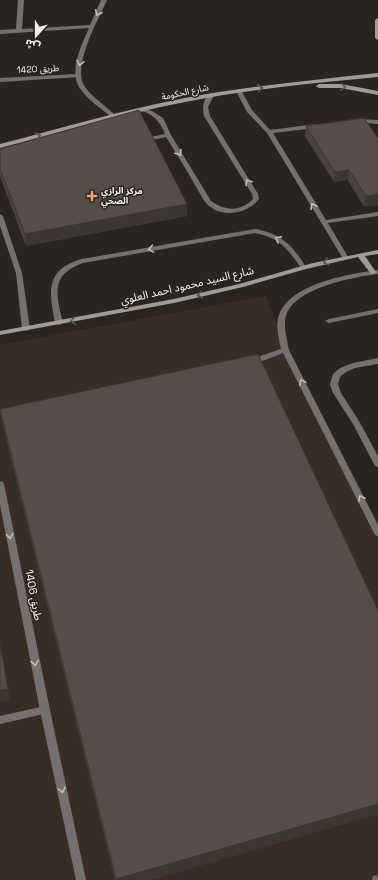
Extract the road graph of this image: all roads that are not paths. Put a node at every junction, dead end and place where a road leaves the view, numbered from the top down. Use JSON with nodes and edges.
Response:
{"nodes":[{"id":1,"x":21,"y":0,"type":"edge"},
{"id":2,"x":104,"y":0,"type":"edge"},
{"id":3,"x":378,"y":20,"type":"edge"},
{"id":4,"x":92,"y":26,"type":"junction"},
{"id":5,"x":19,"y":30,"type":"junction"},
{"id":6,"x":0,"y":32,"type":"edge"},
{"id":7,"x":378,"y":38,"type":"edge"},
{"id":8,"x":378,"y":75,"type":"edge"},
{"id":9,"x":78,"y":76,"type":"junction"},
{"id":10,"x":0,"y":80,"type":"edge"},
{"id":11,"x":276,"y":86,"type":"junction"},
{"id":12,"x":239,"y":91,"type":"junction"},
{"id":13,"x":378,"y":93,"type":"edge"},
{"id":14,"x":211,"y":95,"type":"junction"},
{"id":15,"x":143,"y":110,"type":"junction"},
{"id":16,"x":113,"y":116,"type":"junction"},
{"id":17,"x":353,"y":122,"type":"edge"},
{"id":18,"x":378,"y":122,"type":"edge"},
{"id":19,"x":322,"y":126,"type":"edge"},
{"id":20,"x":269,"y":132,"type":"junction"},
{"id":21,"x":168,"y":135,"type":"junction"},
{"id":22,"x":138,"y":142,"type":"edge"},
{"id":23,"x":0,"y":146,"type":"edge"},
{"id":24,"x":378,"y":214,"type":"edge"},
{"id":25,"x":0,"y":216,"type":"edge"},
{"id":26,"x":323,"y":222,"type":"junction"},
{"id":27,"x":378,"y":252,"type":"edge"},
{"id":28,"x":360,"y":255,"type":"junction"},
{"id":29,"x":345,"y":257,"type":"junction"},
{"id":30,"x":303,"y":268,"type":"junction"},
{"id":31,"x":376,"y":272,"type":"edge"},
{"id":32,"x":378,"y":311,"type":"edge"},
{"id":33,"x":329,"y":321,"type":"dead end"},
{"id":34,"x":59,"y":323,"type":"junction"},
{"id":35,"x":26,"y":329,"type":"junction"},
{"id":36,"x":0,"y":333,"type":"edge"},
{"id":37,"x":285,"y":350,"type":"junction"},
{"id":38,"x":378,"y":361,"type":"edge"},
{"id":39,"x":243,"y":365,"type":"edge"},
{"id":40,"x":378,"y":464,"type":"edge"},
{"id":41,"x":0,"y":484,"type":"edge"},
{"id":42,"x":378,"y":533,"type":"edge"},
{"id":43,"x":44,"y":710,"type":"junction"},
{"id":44,"x":0,"y":720,"type":"edge"},
{"id":45,"x":81,"y":880,"type":"edge"}],
"edges":[{"from":1,"to":5,"type":"street"},
{"from":2,"to":4,"type":"street","one_way":true},
{"from":3,"to":7,"type":"street"},
{"from":4,"to":5,"type":"street"},
{"from":4,"to":9,"type":"street","one_way":true},
{"from":5,"to":6,"type":"street"},
{"from":8,"to":11,"type":"street","name":"شارع الحكومة"},
{"from":9,"to":10,"type":"street","name":"طريق 1420"},
{"from":9,"to":16,"type":"street"},
{"from":12,"to":11,"type":"street","name":"شارع الحكومة","one_way":true},
{"from":11,"to":13,"type":"street","one_way":true},
{"from":12,"to":14,"type":"street","name":"شارع الحكومة"},
{"from":12,"to":20,"type":"street"},
{"from":14,"to":15,"type":"street","name":"شارع الحكومة"},
{"from":21,"to":14,"type":"street","one_way":true},
{"from":15,"to":16,"type":"street","name":"شارع الحكومة"},
{"from":15,"to":21,"type":"street"},
{"from":23,"to":16,"type":"street","name":"شارع الحكومة","one_way":true},
{"from":17,"to":18,"type":"street"},
{"from":19,"to":20,"type":"street"},
{"from":26,"to":20,"type":"street","one_way":true},
{"from":21,"to":22,"type":"street"},
{"from":24,"to":26,"type":"street"},
{"from":25,"to":35,"type":"street"},
{"from":26,"to":29,"type":"street"},
{"from":27,"to":28,"type":"street","name":"شارع السيد محمود احمد العلوي"},
{"from":28,"to":29,"type":"street","name":"شارع السيد محمود احمد العلوي"},
{"from":28,"to":31,"type":"street"},
{"from":29,"to":30,"type":"street","name":"شارع السيد محمود احمد العلوي","one_way":true},
{"from":30,"to":34,"type":"street","name":"شارع السيد محمود احمد العلوي","one_way":true},
{"from":30,"to":34,"type":"street","one_way":true},
{"from":31,"to":37,"type":"street"},
{"from":32,"to":33,"type":"street"},
{"from":34,"to":35,"type":"street","name":"شارع السيد محمود احمد العلوي"},
{"from":35,"to":36,"type":"street","name":"شارع السيد محمود احمد العلوي"},
{"from":37,"to":39,"type":"street"},
{"from":42,"to":37,"type":"street","one_way":true},
{"from":38,"to":40,"type":"street"},
{"from":41,"to":43,"type":"street","name":"طريق 1406","one_way":true},
{"from":43,"to":44,"type":"street"},
{"from":43,"to":45,"type":"street","name":"طريق 1406","one_way":true}]}
